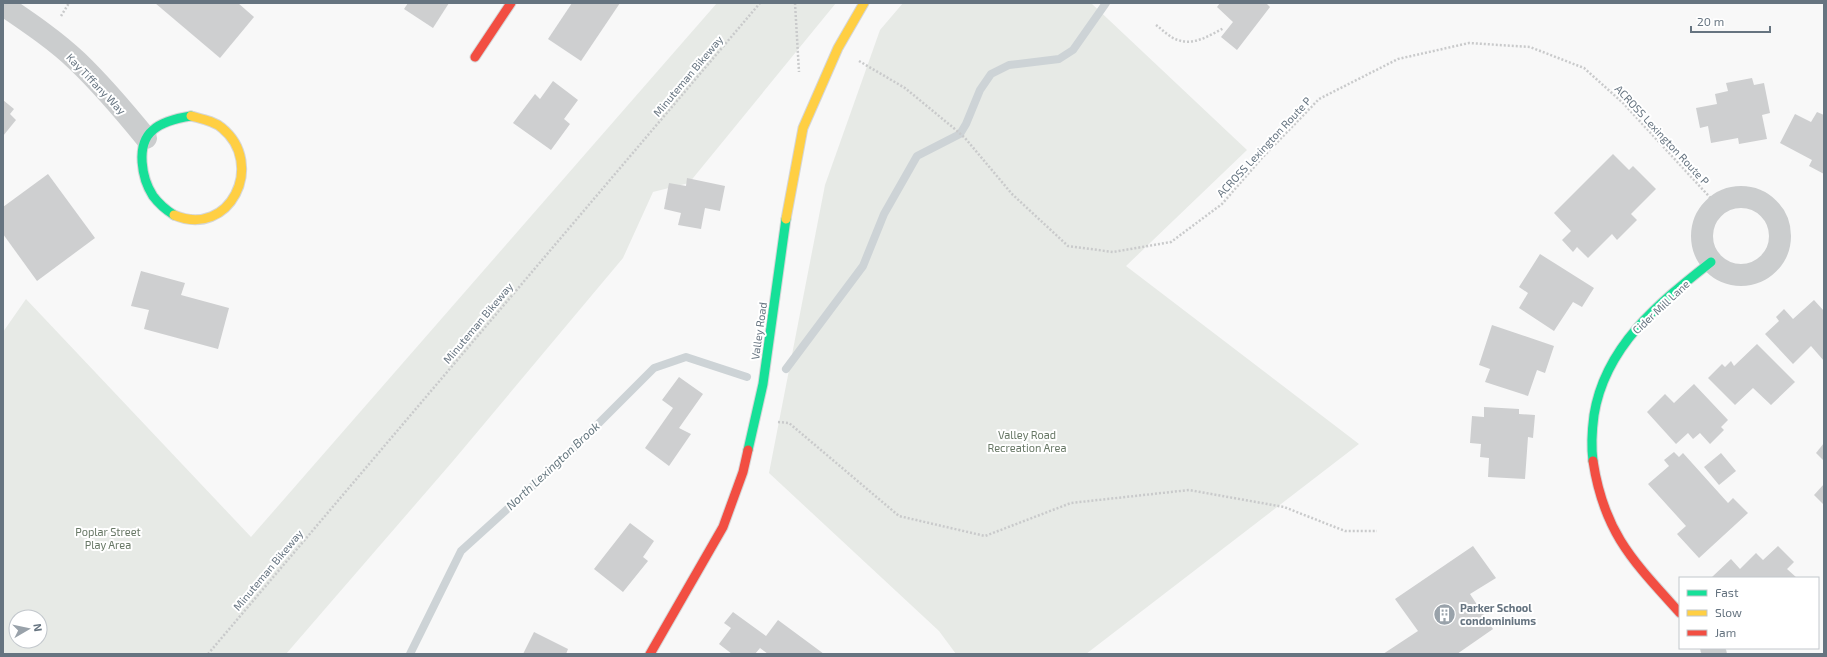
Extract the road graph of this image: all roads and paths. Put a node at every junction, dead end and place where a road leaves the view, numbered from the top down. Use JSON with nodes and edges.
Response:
{"nodes":[{"id":1,"x":511,"y":3,"type":"edge"},
{"id":2,"x":760,"y":3,"type":"edge"},
{"id":3,"x":795,"y":3,"type":"edge"},
{"id":4,"x":864,"y":3,"type":"edge"},
{"id":5,"x":3,"y":5,"type":"edge"},
{"id":6,"x":1156,"y":26,"type":"dead end"},
{"id":7,"x":1224,"y":28,"type":"dead end"},
{"id":8,"x":838,"y":48,"type":"junction"},
{"id":9,"x":475,"y":57,"type":"dead end"},
{"id":10,"x":800,"y":76,"type":"dead end"},
{"id":11,"x":146,"y":138,"type":"junction"},
{"id":12,"x":1717,"y":205,"type":"junction"},
{"id":13,"x":1711,"y":262,"type":"junction"},
{"id":14,"x":756,"y":420,"type":"junction"},
{"id":15,"x":1377,"y":531,"type":"dead end"},
{"id":16,"x":1679,"y":612,"type":"edge"},
{"id":17,"x":208,"y":654,"type":"edge"},
{"id":18,"x":650,"y":654,"type":"edge"}],
"edges":[{"from":1,"to":9,"type":"street"},
{"from":2,"to":17,"type":"path","name":"Minuteman Bikeway"},
{"from":3,"to":10,"type":"path"},
{"from":4,"to":8,"type":"street","name":"Valley Road"},
{"from":5,"to":11,"type":"street","name":"Kay Tiffany Way"},
{"from":6,"to":7,"type":"path"},
{"from":8,"to":12,"type":"path","name":"ACROSS Lexington Route P"},
{"from":8,"to":14,"type":"street","name":"Valley Road"},
{"from":11,"to":11,"type":"street"},
{"from":12,"to":13,"type":"street"},
{"from":12,"to":13,"type":"street"},
{"from":13,"to":16,"type":"street","name":"Cider Mill Lane"},
{"from":14,"to":15,"type":"path"},
{"from":14,"to":18,"type":"street","name":"Valley Road"}]}
